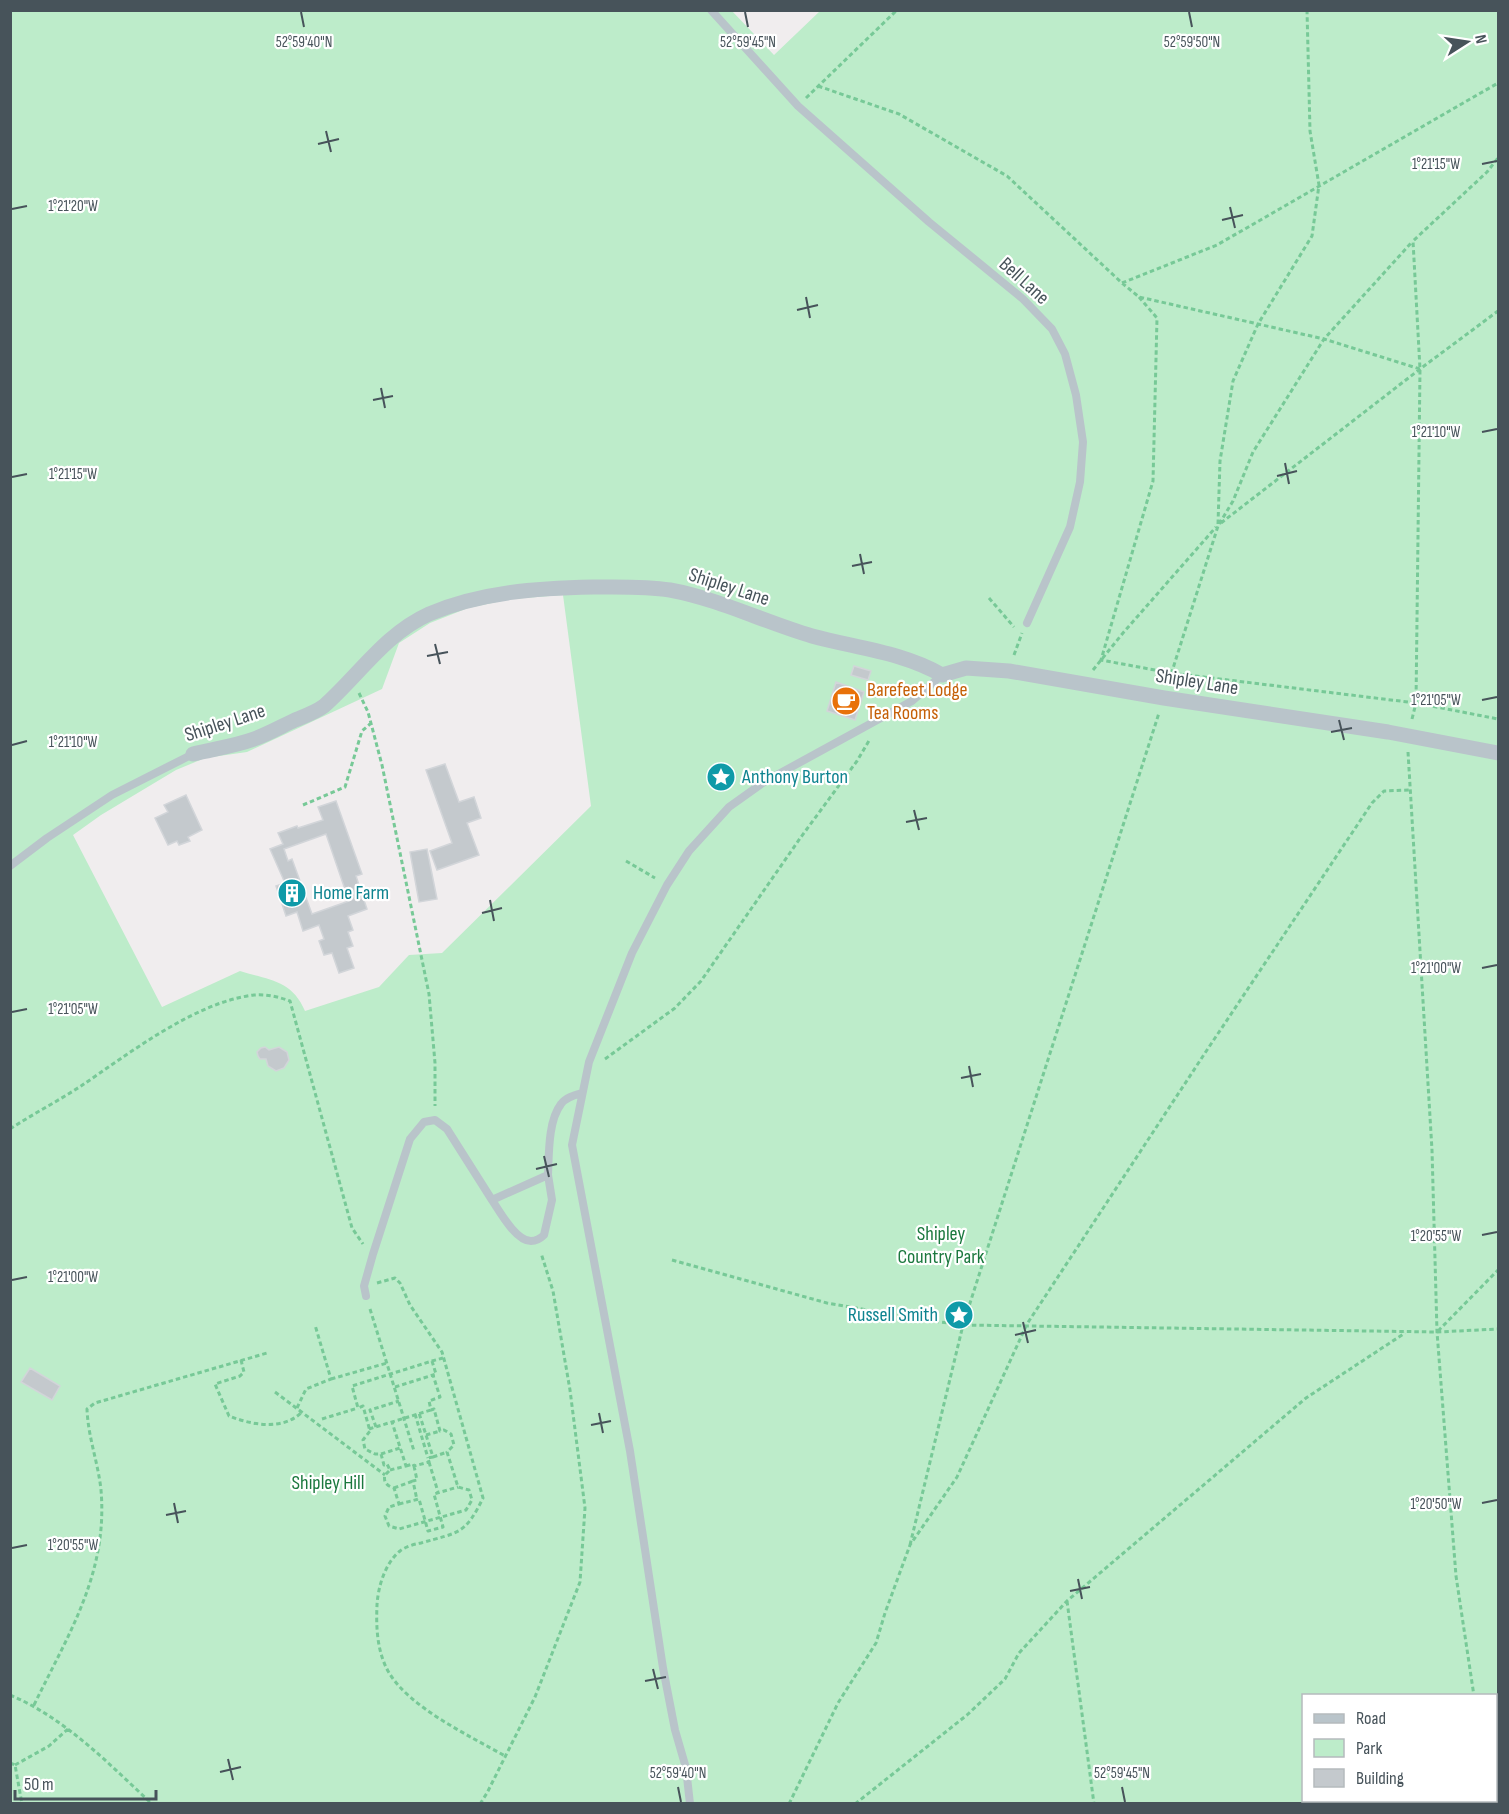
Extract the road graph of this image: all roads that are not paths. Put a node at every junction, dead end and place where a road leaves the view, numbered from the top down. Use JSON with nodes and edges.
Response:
{"nodes":[{"id":1,"x":711,"y":10,"type":"edge"},
{"id":2,"x":1026,"y":623,"type":"road end"},
{"id":3,"x":942,"y":675,"type":"junction"},
{"id":4,"x":1498,"y":753,"type":"edge"},
{"id":5,"x":193,"y":754,"type":"joint"},
{"id":6,"x":10,"y":866,"type":"edge"},
{"id":7,"x":582,"y":1093,"type":"junction"},
{"id":8,"x":548,"y":1175,"type":"junction"},
{"id":9,"x":492,"y":1200,"type":"junction"},
{"id":10,"x":366,"y":1296,"type":"dead end"},
{"id":11,"x":690,"y":1803,"type":"edge"}],
"edges":[{"from":1,"to":2,"type":"lane","name":"Bell Lane"},
{"from":3,"to":4,"type":"street","name":"Shipley Lane"},
{"from":3,"to":5,"type":"street","name":"Shipley Lane"},
{"from":3,"to":7,"type":"lane"},
{"from":5,"to":6,"type":"lane","name":"Shipley Lane"},
{"from":7,"to":8,"type":"lane"},
{"from":7,"to":11,"type":"lane"},
{"from":8,"to":9,"type":"lane"},
{"from":8,"to":9,"type":"lane"},
{"from":9,"to":10,"type":"lane"}]}
